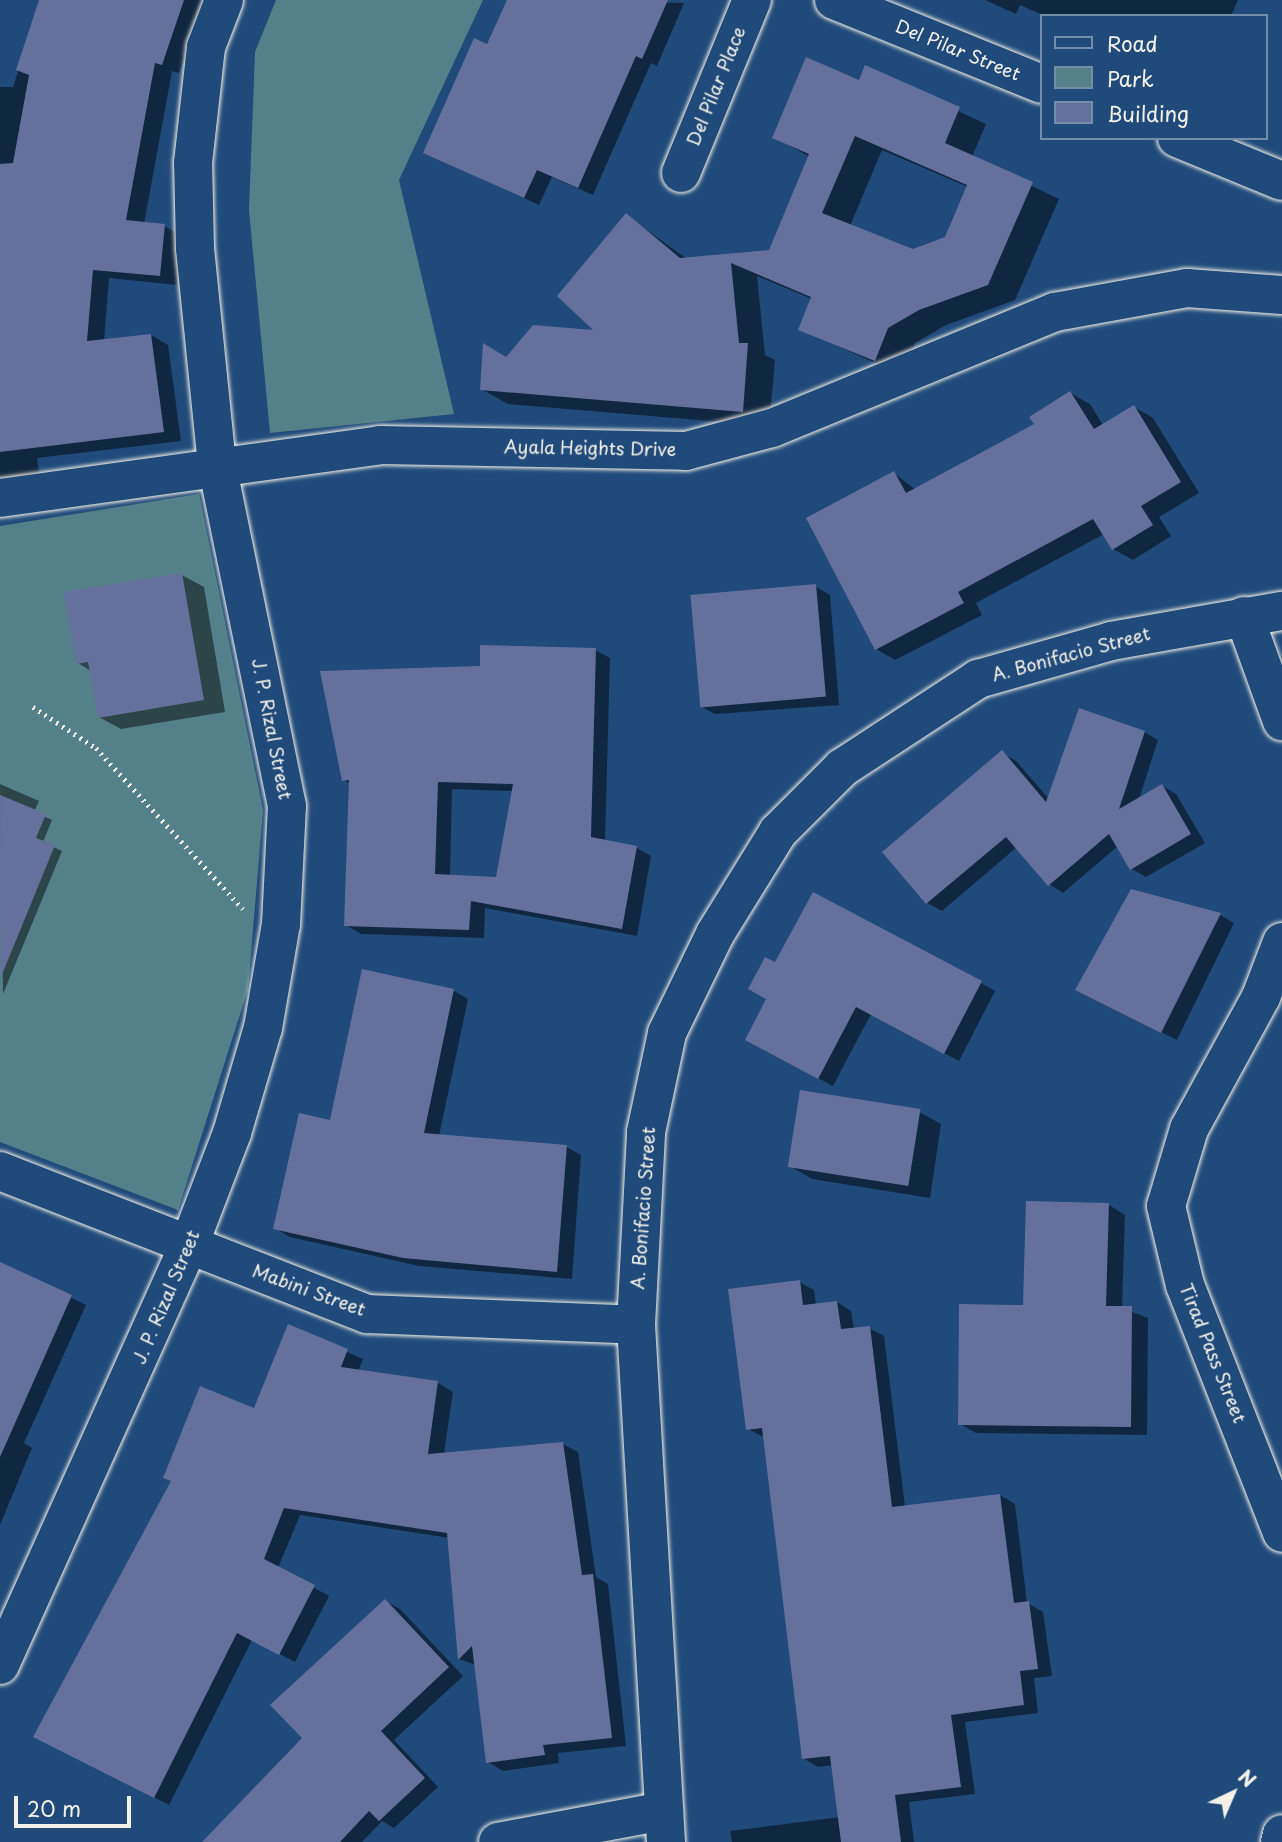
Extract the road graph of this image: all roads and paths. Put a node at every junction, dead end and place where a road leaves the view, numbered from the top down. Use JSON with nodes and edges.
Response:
{"nodes":[{"id":1,"x":225,"y":0,"type":"edge"},
{"id":2,"x":752,"y":0,"type":"edge"},
{"id":3,"x":834,"y":0,"type":"edge"},
{"id":4,"x":1040,"y":83,"type":"edge"},
{"id":5,"x":1182,"y":140,"type":"edge"},
{"id":6,"x":681,"y":173,"type":"dead end"},
{"id":7,"x":1282,"y":181,"type":"edge"},
{"id":8,"x":1282,"y":295,"type":"edge"},
{"id":9,"x":217,"y":465,"type":"junction"},
{"id":10,"x":0,"y":498,"type":"edge"},
{"id":11,"x":1282,"y":611,"type":"edge"},
{"id":12,"x":1244,"y":616,"type":"junction"},
{"id":13,"x":33,"y":707,"type":"dead end"},
{"id":14,"x":1282,"y":721,"type":"edge"},
{"id":15,"x":276,"y":939,"type":"junction"},
{"id":16,"x":1282,"y":942,"type":"edge"},
{"id":17,"x":0,"y":1171,"type":"edge"},
{"id":18,"x":189,"y":1245,"type":"junction"},
{"id":19,"x":636,"y":1325,"type":"junction"},
{"id":20,"x":1282,"y":1533,"type":"edge"},
{"id":21,"x":0,"y":1665,"type":"edge"},
{"id":22,"x":665,"y":1826,"type":"edge"},
{"id":23,"x":1282,"y":1834,"type":"edge"},
{"id":24,"x":498,"y":1842,"type":"edge"},
{"id":25,"x":1280,"y":1842,"type":"edge"}],
"edges":[{"from":1,"to":9,"type":"street","name":"J. P. Rizal Street"},
{"from":2,"to":6,"type":"street","name":"Del Pilar Place"},
{"from":3,"to":4,"type":"street","name":"Del Pilar Street"},
{"from":5,"to":7,"type":"street"},
{"from":8,"to":9,"type":"street","name":"Ayala Heights Drive"},
{"from":9,"to":10,"type":"street","name":"Ayala Heights Drive"},
{"from":9,"to":15,"type":"street","name":"J. P. Rizal Street"},
{"from":11,"to":12,"type":"street","name":"A. Bonifacio Street"},
{"from":12,"to":14,"type":"street"},
{"from":12,"to":19,"type":"street","name":"A. Bonifacio Street"},
{"from":13,"to":15,"type":"path"},
{"from":15,"to":18,"type":"street","name":"J. P. Rizal Street"},
{"from":16,"to":20,"type":"street","name":"Tirad Pass Street"},
{"from":17,"to":18,"type":"street","name":"Mabini Street"},
{"from":18,"to":19,"type":"street","name":"Mabini Street"},
{"from":18,"to":21,"type":"street","name":"J. P. Rizal Street"},
{"from":19,"to":22,"type":"street","name":"A. Bonifacio Street"},
{"from":22,"to":24,"type":"street"},
{"from":23,"to":25,"type":"street"}]}
